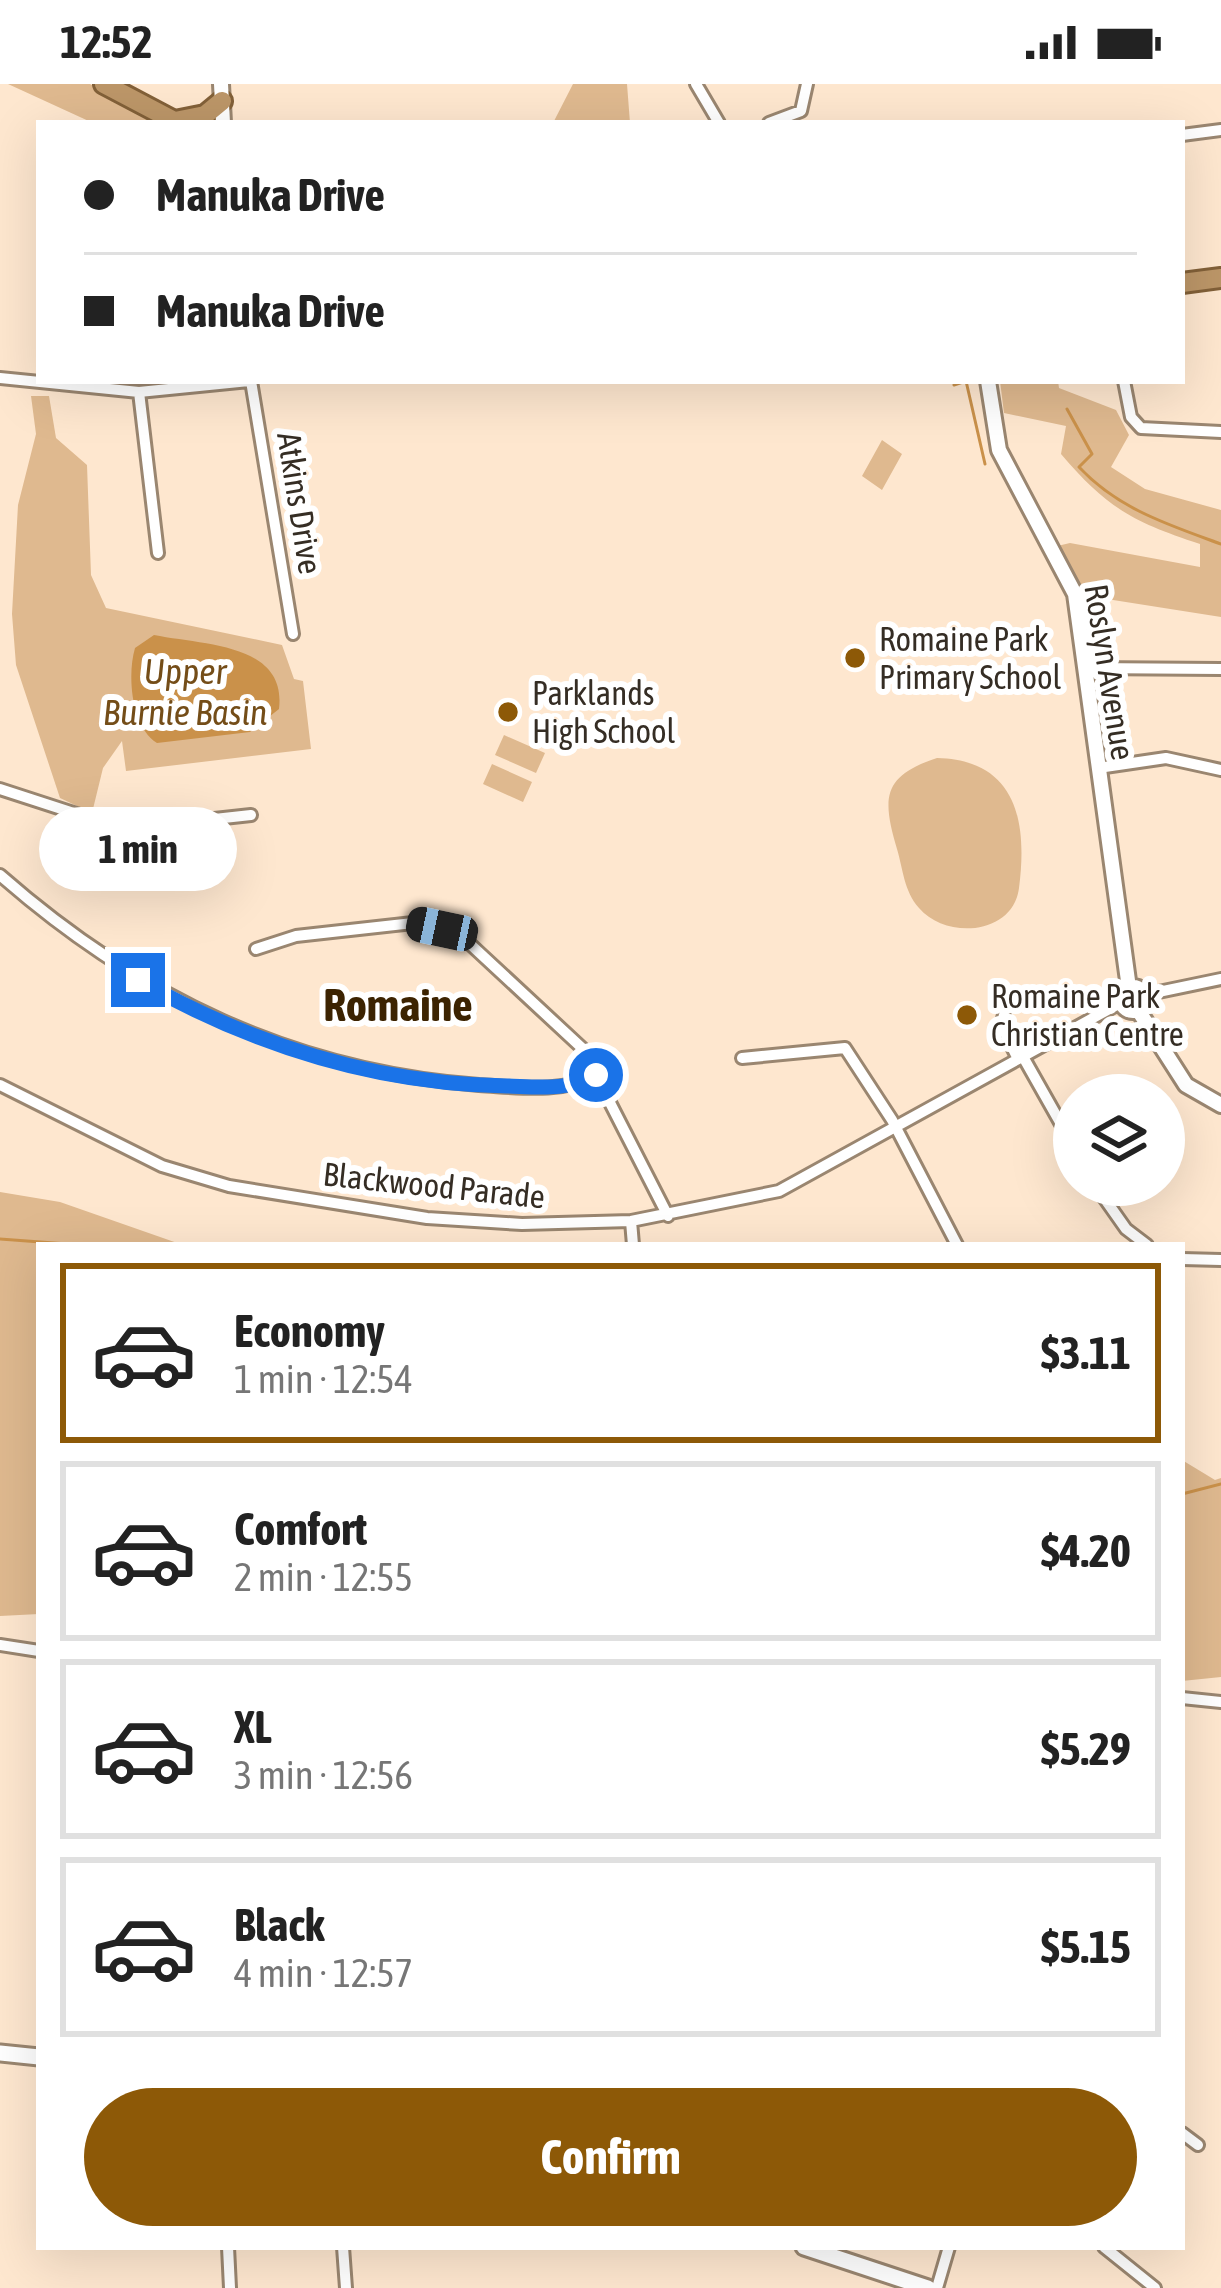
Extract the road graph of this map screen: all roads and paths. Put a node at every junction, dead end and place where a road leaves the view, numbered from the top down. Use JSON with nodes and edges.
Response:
{"nodes":[{"id":1,"x":104,"y":84,"type":"edge"},
{"id":2,"x":695,"y":84,"type":"edge"},
{"id":3,"x":807,"y":84,"type":"edge"},
{"id":4,"x":222,"y":93,"type":"edge"},
{"id":5,"x":173,"y":120,"type":"edge"},
{"id":6,"x":185,"y":120,"type":"edge"},
{"id":7,"x":717,"y":120,"type":"edge"},
{"id":8,"x":777,"y":120,"type":"edge"},
{"id":9,"x":1221,"y":130,"type":"edge"},
{"id":10,"x":1185,"y":135,"type":"edge"},
{"id":11,"x":1221,"y":278,"type":"edge"},
{"id":12,"x":1185,"y":284,"type":"edge"},
{"id":13,"x":0,"y":378,"type":"edge"},
{"id":14,"x":36,"y":382,"type":"edge"},
{"id":15,"x":60,"y":384,"type":"edge"},
{"id":16,"x":220,"y":384,"type":"edge"},
{"id":17,"x":251,"y":384,"type":"edge"},
{"id":18,"x":988,"y":384,"type":"edge"},
{"id":19,"x":1125,"y":384,"type":"edge"},
{"id":20,"x":139,"y":392,"type":"junction"},
{"id":21,"x":1221,"y":432,"type":"edge"},
{"id":22,"x":158,"y":553,"type":"dead end"},
{"id":23,"x":293,"y":634,"type":"dead end"},
{"id":24,"x":1086,"y":668,"type":"junction"},
{"id":25,"x":1221,"y":669,"type":"edge"},
{"id":26,"x":1098,"y":768,"type":"junction"},
{"id":27,"x":1221,"y":770,"type":"edge"},
{"id":28,"x":0,"y":789,"type":"edge"},
{"id":29,"x":250,"y":815,"type":"dead end"},
{"id":30,"x":0,"y":875,"type":"edge"},
{"id":31,"x":256,"y":949,"type":"dead end"},
{"id":32,"x":1221,"y":979,"type":"edge"},
{"id":33,"x":1125,"y":995,"type":"junction"},
{"id":34,"x":1141,"y":1002,"type":"junction"},
{"id":35,"x":1004,"y":1015,"type":"dead end"},
{"id":36,"x":1020,"y":1056,"type":"junction"},
{"id":37,"x":742,"y":1058,"type":"dead end"},
{"id":38,"x":596,"y":1075,"type":"junction"},
{"id":39,"x":0,"y":1085,"type":"edge"},
{"id":40,"x":1221,"y":1105,"type":"edge"},
{"id":41,"x":1053,"y":1112,"type":"edge"},
{"id":42,"x":896,"y":1127,"type":"junction"},
{"id":43,"x":1110,"y":1206,"type":"edge"},
{"id":44,"x":668,"y":1216,"type":"junction"},
{"id":45,"x":631,"y":1221,"type":"junction"},
{"id":46,"x":633,"y":1242,"type":"edge"},
{"id":47,"x":955,"y":1242,"type":"edge"},
{"id":48,"x":1143,"y":1242,"type":"edge"},
{"id":49,"x":1185,"y":1258,"type":"edge"},
{"id":50,"x":1221,"y":1260,"type":"edge"},
{"id":51,"x":0,"y":1645,"type":"edge"},
{"id":52,"x":36,"y":1651,"type":"edge"},
{"id":53,"x":1185,"y":1698,"type":"edge"},
{"id":54,"x":1221,"y":1702,"type":"edge"},
{"id":55,"x":0,"y":2053,"type":"edge"},
{"id":56,"x":36,"y":2057,"type":"edge"},
{"id":57,"x":1185,"y":2135,"type":"edge"},
{"id":58,"x":1198,"y":2145,"type":"dead end"},
{"id":59,"x":228,"y":2250,"type":"edge"},
{"id":60,"x":343,"y":2250,"type":"edge"},
{"id":61,"x":813,"y":2250,"type":"edge"},
{"id":62,"x":948,"y":2250,"type":"edge"},
{"id":63,"x":1108,"y":2250,"type":"edge"},
{"id":64,"x":230,"y":2288,"type":"edge"},
{"id":65,"x":346,"y":2288,"type":"edge"},
{"id":66,"x":928,"y":2288,"type":"edge"},
{"id":67,"x":937,"y":2288,"type":"edge"},
{"id":68,"x":1155,"y":2288,"type":"edge"}],
"edges":[{"from":1,"to":5,"type":"highway"},
{"from":2,"to":7,"type":"street"},
{"from":3,"to":8,"type":"street"},
{"from":4,"to":6,"type":"highway"},
{"from":9,"to":10,"type":"street"},
{"from":11,"to":12,"type":"highway"},
{"from":13,"to":14,"type":"street"},
{"from":15,"to":20,"type":"street"},
{"from":16,"to":20,"type":"street"},
{"from":17,"to":23,"type":"street","name":"Atkins Drive"},
{"from":18,"to":24,"type":"street","name":"Roslyn Avenue"},
{"from":19,"to":21,"type":"street"},
{"from":20,"to":22,"type":"street"},
{"from":24,"to":25,"type":"street"},
{"from":24,"to":26,"type":"street","name":"Roslyn Avenue"},
{"from":26,"to":27,"type":"street"},
{"from":26,"to":33,"type":"street","name":"Roslyn Avenue"},
{"from":28,"to":29,"type":"street"},
{"from":30,"to":38,"type":"street"},
{"from":31,"to":38,"type":"street"},
{"from":32,"to":34,"type":"street"},
{"from":33,"to":34,"type":"street"},
{"from":33,"to":36,"type":"street","name":"Blackwood Parade"},
{"from":34,"to":40,"type":"street"},
{"from":35,"to":36,"type":"street"},
{"from":36,"to":41,"type":"street"},
{"from":36,"to":42,"type":"street","name":"Blackwood Parade"},
{"from":37,"to":42,"type":"street"},
{"from":38,"to":44,"type":"street"},
{"from":39,"to":45,"type":"street","name":"Blackwood Parade"},
{"from":42,"to":44,"type":"street","name":"Blackwood Parade"},
{"from":42,"to":47,"type":"street"},
{"from":43,"to":48,"type":"street"},
{"from":44,"to":45,"type":"street","name":"Blackwood Parade"},
{"from":45,"to":46,"type":"street"},
{"from":49,"to":50,"type":"street"},
{"from":51,"to":52,"type":"street"},
{"from":53,"to":54,"type":"street"},
{"from":55,"to":56,"type":"main road"},
{"from":57,"to":58,"type":"street"},
{"from":59,"to":64,"type":"street"},
{"from":60,"to":65,"type":"street"},
{"from":61,"to":66,"type":"main road"},
{"from":62,"to":67,"type":"street"},
{"from":63,"to":68,"type":"street"}]}
